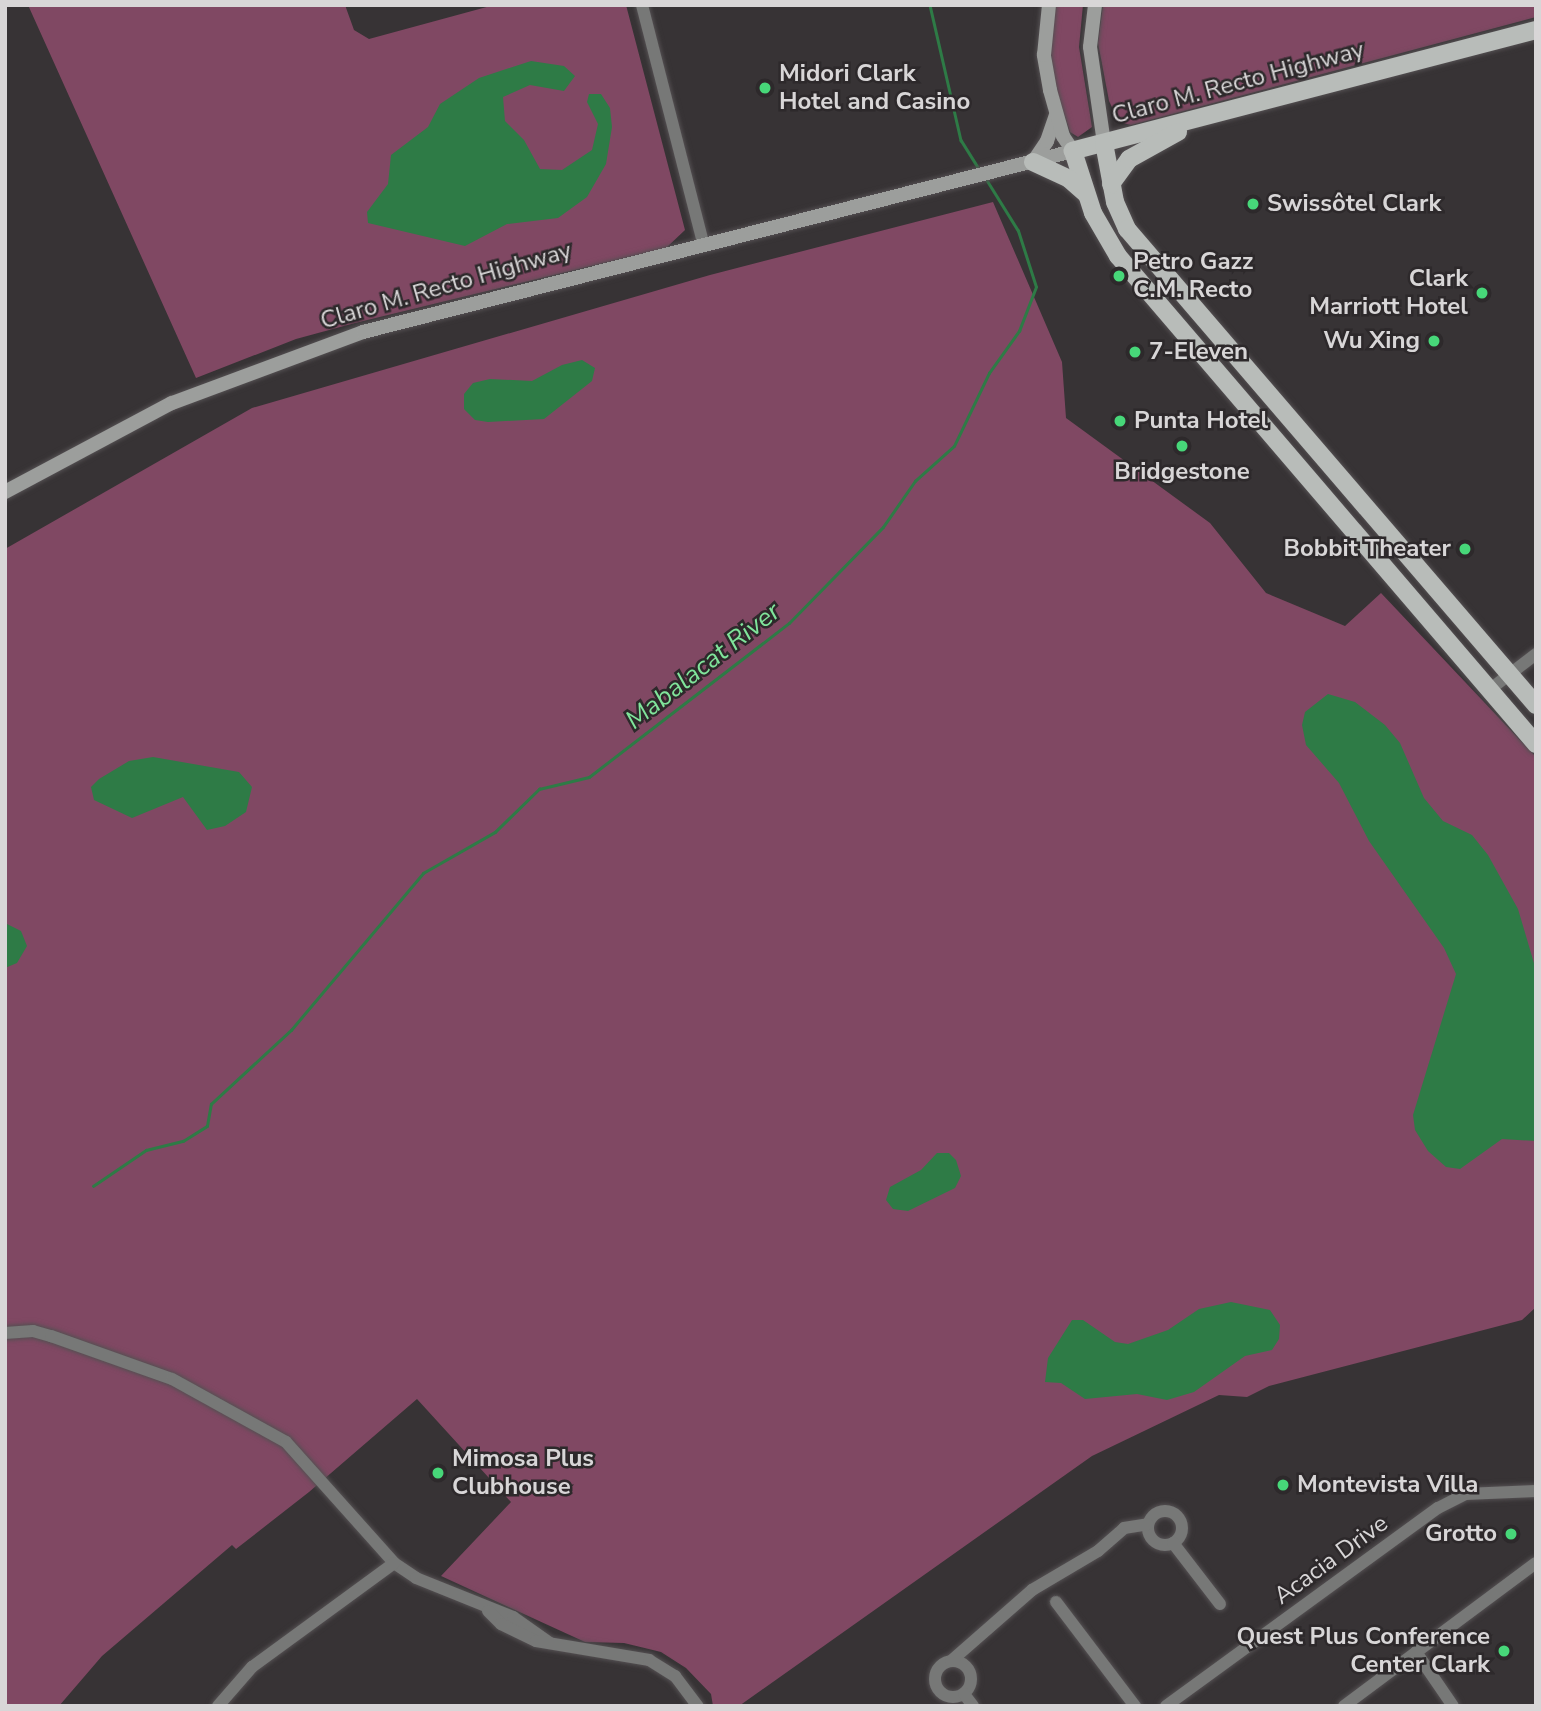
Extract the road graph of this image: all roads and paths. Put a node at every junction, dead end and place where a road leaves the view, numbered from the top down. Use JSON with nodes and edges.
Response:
{"nodes":[{"id":1,"x":642,"y":5,"type":"edge"},
{"id":2,"x":1049,"y":5,"type":"edge"},
{"id":3,"x":1095,"y":5,"type":"edge"},
{"id":4,"x":1536,"y":30,"type":"edge"},
{"id":5,"x":1056,"y":113,"type":"junction"},
{"id":6,"x":1201,"y":120,"type":"junction"},
{"id":7,"x":1104,"y":143,"type":"junction"},
{"id":8,"x":1073,"y":151,"type":"junction"},
{"id":9,"x":1033,"y":162,"type":"junction"},
{"id":10,"x":1111,"y":184,"type":"junction"},
{"id":11,"x":1087,"y":194,"type":"junction"},
{"id":12,"x":704,"y":243,"type":"junction"},
{"id":13,"x":5,"y":492,"type":"edge"},
{"id":14,"x":1536,"y":654,"type":"edge"},
{"id":15,"x":1509,"y":674,"type":"junction"},
{"id":16,"x":1489,"y":690,"type":"junction"},
{"id":17,"x":1536,"y":705,"type":"edge"},
{"id":18,"x":1536,"y":744,"type":"edge"},
{"id":19,"x":5,"y":1333,"type":"edge"},
{"id":20,"x":1536,"y":1491,"type":"edge"},
{"id":21,"x":1148,"y":1524,"type":"junction"},
{"id":22,"x":1173,"y":1543,"type":"junction"},
{"id":23,"x":394,"y":1563,"type":"junction"},
{"id":24,"x":1536,"y":1563,"type":"edge"},
{"id":25,"x":1056,"y":1602,"type":"dead end"},
{"id":26,"x":1220,"y":1604,"type":"dead end"},
{"id":27,"x":1416,"y":1652,"type":"junction"},
{"id":28,"x":951,"y":1661,"type":"junction"},
{"id":29,"x":964,"y":1694,"type":"junction"},
{"id":30,"x":218,"y":1706,"type":"edge"},
{"id":31,"x":698,"y":1706,"type":"edge"},
{"id":32,"x":973,"y":1706,"type":"edge"},
{"id":33,"x":1135,"y":1706,"type":"edge"},
{"id":34,"x":1166,"y":1706,"type":"edge"},
{"id":35,"x":1344,"y":1706,"type":"edge"},
{"id":36,"x":1452,"y":1706,"type":"edge"}],
"edges":[{"from":1,"to":12,"type":"street"},
{"from":2,"to":5,"type":"main road"},
{"from":3,"to":7,"type":"main road"},
{"from":4,"to":6,"type":"main road","name":"Claro M. Recto Highway"},
{"from":5,"to":8,"type":"main road"},
{"from":5,"to":9,"type":"main road"},
{"from":6,"to":7,"type":"main road","name":"Claro M. Recto Highway"},
{"from":6,"to":10,"type":"main road"},
{"from":7,"to":8,"type":"main road","name":"Claro M. Recto Highway"},
{"from":7,"to":10,"type":"main road"},
{"from":8,"to":9,"type":"main road","name":"Claro M. Recto Highway"},
{"from":8,"to":11,"type":"main road"},
{"from":9,"to":11,"type":"main road"},
{"from":9,"to":12,"type":"main road","name":"Claro M. Recto Highway"},
{"from":10,"to":15,"type":"main road"},
{"from":11,"to":16,"type":"main road"},
{"from":12,"to":13,"type":"main road","name":"Claro M. Recto Highway"},
{"from":14,"to":15,"type":"street"},
{"from":15,"to":16,"type":"street"},
{"from":15,"to":17,"type":"main road"},
{"from":16,"to":18,"type":"main road"},
{"from":19,"to":23,"type":"street"},
{"from":20,"to":34,"type":"street","name":"Acacia Drive"},
{"from":21,"to":22,"type":"street"},
{"from":21,"to":22,"type":"street"},
{"from":21,"to":28,"type":"street"},
{"from":22,"to":26,"type":"street"},
{"from":23,"to":30,"type":"street"},
{"from":23,"to":31,"type":"street"},
{"from":24,"to":27,"type":"street"},
{"from":25,"to":33,"type":"street"},
{"from":27,"to":35,"type":"street"},
{"from":27,"to":36,"type":"street"},
{"from":28,"to":29,"type":"street"},
{"from":28,"to":29,"type":"street"},
{"from":29,"to":32,"type":"street"}]}
